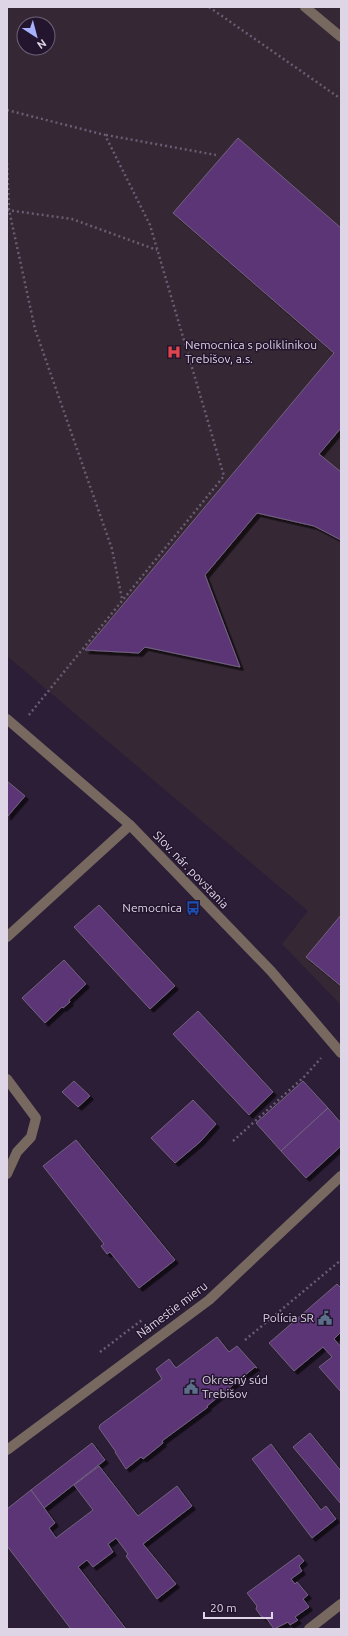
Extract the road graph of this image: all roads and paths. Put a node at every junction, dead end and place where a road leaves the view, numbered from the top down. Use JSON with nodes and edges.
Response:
{"nodes":[{"id":1,"x":209,"y":7,"type":"edge"},
{"id":2,"x":305,"y":7,"type":"edge"},
{"id":3,"x":341,"y":37,"type":"edge"},
{"id":4,"x":341,"y":99,"type":"edge"},
{"id":5,"x":7,"y":110,"type":"edge"},
{"id":6,"x":105,"y":135,"type":"junction"},
{"id":7,"x":216,"y":155,"type":"dead end"},
{"id":8,"x":7,"y":163,"type":"edge"},
{"id":9,"x":8,"y":210,"type":"edge"},
{"id":10,"x":157,"y":251,"type":"junction"},
{"id":11,"x":122,"y":600,"type":"junction"},
{"id":12,"x":117,"y":606,"type":"junction"},
{"id":13,"x":28,"y":718,"type":"dead end"},
{"id":14,"x":7,"y":719,"type":"edge"},
{"id":15,"x":18,"y":729,"type":"junction"},
{"id":16,"x":130,"y":825,"type":"junction"},
{"id":17,"x":7,"y":937,"type":"edge"},
{"id":18,"x":341,"y":1053,"type":"edge"},
{"id":19,"x":321,"y":1058,"type":"dead end"},
{"id":20,"x":7,"y":1079,"type":"edge"},
{"id":21,"x":233,"y":1141,"type":"dead end"},
{"id":22,"x":7,"y":1174,"type":"edge"},
{"id":23,"x":341,"y":1176,"type":"edge"},
{"id":24,"x":341,"y":1260,"type":"edge"},
{"id":25,"x":142,"y":1320,"type":"dead end"},
{"id":26,"x":245,"y":1340,"type":"dead end"},
{"id":27,"x":100,"y":1352,"type":"dead end"},
{"id":28,"x":7,"y":1450,"type":"edge"},
{"id":29,"x":341,"y":1604,"type":"edge"},
{"id":30,"x":309,"y":1629,"type":"edge"}],
"edges":[{"from":1,"to":4,"type":"path"},
{"from":2,"to":3,"type":"street"},
{"from":5,"to":6,"type":"path"},
{"from":6,"to":7,"type":"path"},
{"from":6,"to":10,"type":"path"},
{"from":8,"to":9,"type":"path"},
{"from":9,"to":10,"type":"path"},
{"from":9,"to":11,"type":"path"},
{"from":10,"to":11,"type":"path"},
{"from":11,"to":12,"type":"path"},
{"from":12,"to":13,"type":"path"},
{"from":12,"to":15,"type":"path"},
{"from":14,"to":15,"type":"street","name":"Slov. nár. povstania"},
{"from":15,"to":16,"type":"street","name":"Slov. nár. povstania"},
{"from":16,"to":17,"type":"street"},
{"from":16,"to":18,"type":"street","name":"Slov. nár. povstania"},
{"from":19,"to":21,"type":"path"},
{"from":20,"to":22,"type":"street"},
{"from":23,"to":28,"type":"street","name":"Námestie mieru"},
{"from":24,"to":26,"type":"path"},
{"from":25,"to":27,"type":"path"},
{"from":29,"to":30,"type":"street"}]}
